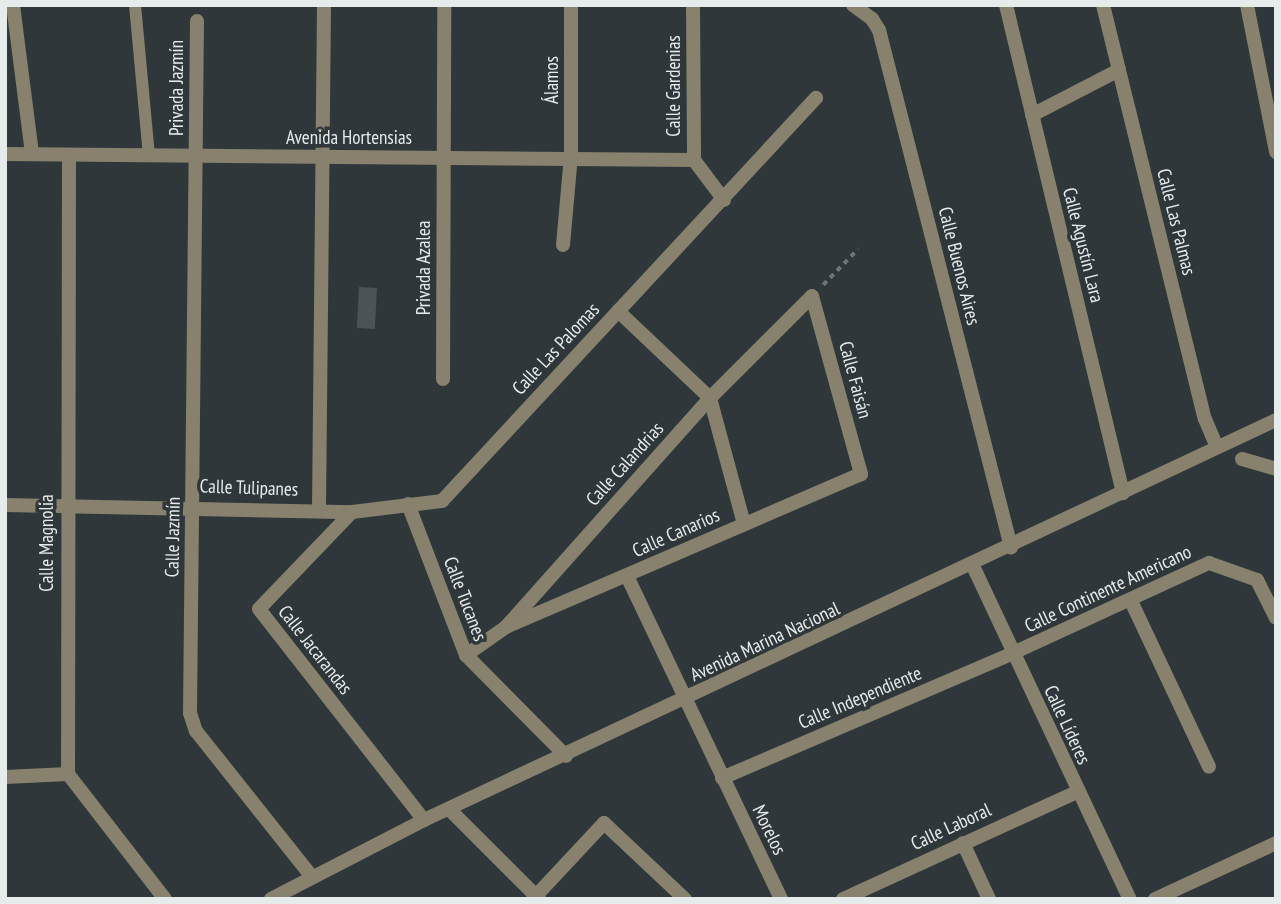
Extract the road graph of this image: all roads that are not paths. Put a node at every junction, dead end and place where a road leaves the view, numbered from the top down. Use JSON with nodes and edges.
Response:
{"nodes":[{"id":1,"x":13,"y":5,"type":"edge"},
{"id":2,"x":135,"y":5,"type":"edge"},
{"id":3,"x":324,"y":5,"type":"edge"},
{"id":4,"x":444,"y":5,"type":"edge"},
{"id":5,"x":571,"y":5,"type":"edge"},
{"id":6,"x":694,"y":5,"type":"edge"},
{"id":7,"x":853,"y":5,"type":"edge"},
{"id":8,"x":1006,"y":5,"type":"edge"},
{"id":9,"x":1102,"y":5,"type":"edge"},
{"id":10,"x":1247,"y":5,"type":"edge"},
{"id":11,"x":197,"y":21,"type":"dead end"},
{"id":12,"x":1119,"y":71,"type":"junction"},
{"id":13,"x":816,"y":99,"type":"dead end"},
{"id":14,"x":1032,"y":115,"type":"junction"},
{"id":15,"x":1276,"y":152,"type":"edge"},
{"id":16,"x":5,"y":154,"type":"edge"},
{"id":17,"x":32,"y":154,"type":"junction"},
{"id":18,"x":69,"y":155,"type":"junction"},
{"id":19,"x":149,"y":155,"type":"junction"},
{"id":20,"x":196,"y":156,"type":"junction"},
{"id":21,"x":571,"y":156,"type":"junction"},
{"id":22,"x":444,"y":157,"type":"junction"},
{"id":23,"x":321,"y":158,"type":"junction"},
{"id":24,"x":694,"y":160,"type":"junction"},
{"id":25,"x":723,"y":200,"type":"junction"},
{"id":26,"x":563,"y":245,"type":"dead end"},
{"id":27,"x":812,"y":296,"type":"joint"},
{"id":28,"x":618,"y":311,"type":"junction"},
{"id":29,"x":443,"y":379,"type":"dead end"},
{"id":30,"x":710,"y":398,"type":"junction"},
{"id":31,"x":1276,"y":420,"type":"edge"},
{"id":32,"x":1217,"y":447,"type":"junction"},
{"id":33,"x":1241,"y":458,"type":"dead end"},
{"id":34,"x":1276,"y":469,"type":"edge"},
{"id":35,"x":861,"y":474,"type":"joint"},
{"id":36,"x":1123,"y":493,"type":"junction"},
{"id":37,"x":66,"y":503,"type":"junction"},
{"id":38,"x":408,"y":504,"type":"junction"},
{"id":39,"x":5,"y":505,"type":"edge"},
{"id":40,"x":192,"y":505,"type":"junction"},
{"id":41,"x":319,"y":509,"type":"junction"},
{"id":42,"x":352,"y":512,"type":"junction"},
{"id":43,"x":744,"y":524,"type":"junction"},
{"id":44,"x":1011,"y":547,"type":"junction"},
{"id":45,"x":973,"y":566,"type":"junction"},
{"id":46,"x":627,"y":576,"type":"junction"},
{"id":47,"x":1131,"y":601,"type":"junction"},
{"id":48,"x":1276,"y":618,"type":"edge"},
{"id":49,"x":506,"y":627,"type":"junction"},
{"id":50,"x":1013,"y":653,"type":"junction"},
{"id":51,"x":466,"y":655,"type":"junction"},
{"id":52,"x":684,"y":701,"type":"junction"},
{"id":53,"x":566,"y":756,"type":"junction"},
{"id":54,"x":1209,"y":767,"type":"dead end"},
{"id":55,"x":68,"y":774,"type":"junction"},
{"id":56,"x":5,"y":777,"type":"edge"},
{"id":57,"x":722,"y":778,"type":"junction"},
{"id":58,"x":1077,"y":792,"type":"junction"},
{"id":59,"x":449,"y":809,"type":"junction"},
{"id":60,"x":425,"y":820,"type":"junction"},
{"id":61,"x":963,"y":843,"type":"junction"},
{"id":62,"x":1276,"y":843,"type":"edge"},
{"id":63,"x":312,"y":877,"type":"junction"},
{"id":64,"x":536,"y":898,"type":"edge"},
{"id":65,"x":165,"y":899,"type":"edge"},
{"id":66,"x":271,"y":899,"type":"edge"},
{"id":67,"x":685,"y":899,"type":"edge"},
{"id":68,"x":781,"y":899,"type":"edge"},
{"id":69,"x":843,"y":899,"type":"edge"},
{"id":70,"x":989,"y":899,"type":"edge"},
{"id":71,"x":1130,"y":899,"type":"edge"},
{"id":72,"x":1155,"y":899,"type":"edge"}],
"edges":[{"from":1,"to":17,"type":"street"},
{"from":2,"to":19,"type":"lane"},
{"from":3,"to":23,"type":"street"},
{"from":4,"to":22,"type":"street","name":"Privada Azalea"},
{"from":5,"to":21,"type":"street","name":"Álamos"},
{"from":6,"to":24,"type":"street","name":"Calle Gardenias"},
{"from":7,"to":44,"type":"street","name":"Calle Buenos Aires"},
{"from":8,"to":14,"type":"street","name":"Calle Agustín Lara"},
{"from":9,"to":12,"type":"street","name":"Calle Las Palmas"},
{"from":10,"to":15,"type":"street"},
{"from":11,"to":20,"type":"street","name":"Privada Jazmín"},
{"from":12,"to":14,"type":"street"},
{"from":12,"to":32,"type":"street","name":"Calle Las Palmas"},
{"from":13,"to":25,"type":"street","name":"Calle Las Palomas"},
{"from":14,"to":36,"type":"street","name":"Calle Agustín Lara"},
{"from":16,"to":17,"type":"street","name":"Avenida Hortensias"},
{"from":17,"to":18,"type":"street","name":"Avenida Hortensias"},
{"from":18,"to":19,"type":"street","name":"Avenida Hortensias"},
{"from":18,"to":37,"type":"street","name":"Calle Magnolia"},
{"from":19,"to":20,"type":"street","name":"Avenida Hortensias"},
{"from":20,"to":23,"type":"street","name":"Avenida Hortensias"},
{"from":20,"to":40,"type":"street","name":"Calle Jazmín"},
{"from":21,"to":22,"type":"street","name":"Avenida Hortensias"},
{"from":21,"to":24,"type":"street","name":"Avenida Hortensias"},
{"from":21,"to":26,"type":"street","name":"Álamos"},
{"from":22,"to":23,"type":"street","name":"Avenida Hortensias"},
{"from":22,"to":29,"type":"street","name":"Privada Azalea"},
{"from":23,"to":41,"type":"street"},
{"from":24,"to":25,"type":"street","name":"Calle Gardenias"},
{"from":25,"to":28,"type":"street","name":"Calle Las Palomas"},
{"from":27,"to":30,"type":"street","name":"Calle Calandrias"},
{"from":27,"to":35,"type":"street","name":"Calle Faisán"},
{"from":28,"to":30,"type":"street"},
{"from":28,"to":38,"type":"street","name":"Calle Las Palomas"},
{"from":30,"to":43,"type":"street"},
{"from":30,"to":49,"type":"street","name":"Calle Calandrias"},
{"from":31,"to":32,"type":"street","name":"Avenida Marina Nacional"},
{"from":32,"to":36,"type":"street","name":"Avenida Marina Nacional"},
{"from":33,"to":34,"type":"street"},
{"from":35,"to":43,"type":"street","name":"Calle Canarios"},
{"from":36,"to":44,"type":"street","name":"Avenida Marina Nacional"},
{"from":37,"to":39,"type":"street","name":"Calle Tulipanes"},
{"from":37,"to":40,"type":"street","name":"Calle Tulipanes"},
{"from":37,"to":55,"type":"street","name":"Calle Magnolia"},
{"from":38,"to":42,"type":"street","name":"Calle Tulipanes"},
{"from":38,"to":51,"type":"street","name":"Calle Tucanes"},
{"from":40,"to":41,"type":"street","name":"Calle Tulipanes"},
{"from":40,"to":63,"type":"street","name":"Calle Jazmín"},
{"from":41,"to":42,"type":"street","name":"Calle Tulipanes"},
{"from":42,"to":60,"type":"street","name":"Calle Jacarandas"},
{"from":43,"to":46,"type":"street","name":"Calle Canarios"},
{"from":44,"to":45,"type":"street","name":"Avenida Marina Nacional"},
{"from":45,"to":50,"type":"street","name":"Calle Líderes"},
{"from":45,"to":52,"type":"street","name":"Avenida Marina Nacional"},
{"from":46,"to":49,"type":"street","name":"Calle Canarios"},
{"from":46,"to":52,"type":"street","name":"Morelos"},
{"from":47,"to":48,"type":"street","name":"Calle Continente Americano"},
{"from":47,"to":50,"type":"street","name":"Calle Continente Americano"},
{"from":47,"to":54,"type":"street"},
{"from":49,"to":51,"type":"street","name":"Calle Calandrias"},
{"from":50,"to":57,"type":"street","name":"Calle Independiente"},
{"from":50,"to":58,"type":"street","name":"Calle Líderes"},
{"from":51,"to":53,"type":"street","name":"Calle Tucanes"},
{"from":52,"to":53,"type":"street","name":"Avenida Marina Nacional"},
{"from":52,"to":57,"type":"street","name":"Morelos"},
{"from":53,"to":59,"type":"street","name":"Avenida Marina Nacional"},
{"from":55,"to":56,"type":"street"},
{"from":55,"to":65,"type":"street"},
{"from":57,"to":68,"type":"street","name":"Morelos"},
{"from":58,"to":61,"type":"street","name":"Calle Laboral"},
{"from":58,"to":71,"type":"street","name":"Calle Líderes"},
{"from":59,"to":60,"type":"street","name":"Avenida Marina Nacional"},
{"from":59,"to":64,"type":"street"},
{"from":60,"to":63,"type":"street","name":"Avenida Marina Nacional"},
{"from":61,"to":69,"type":"street","name":"Calle Laboral"},
{"from":61,"to":70,"type":"street"},
{"from":62,"to":72,"type":"street"},
{"from":63,"to":66,"type":"street","name":"Avenida Marina Nacional"},
{"from":64,"to":67,"type":"street"}]}
